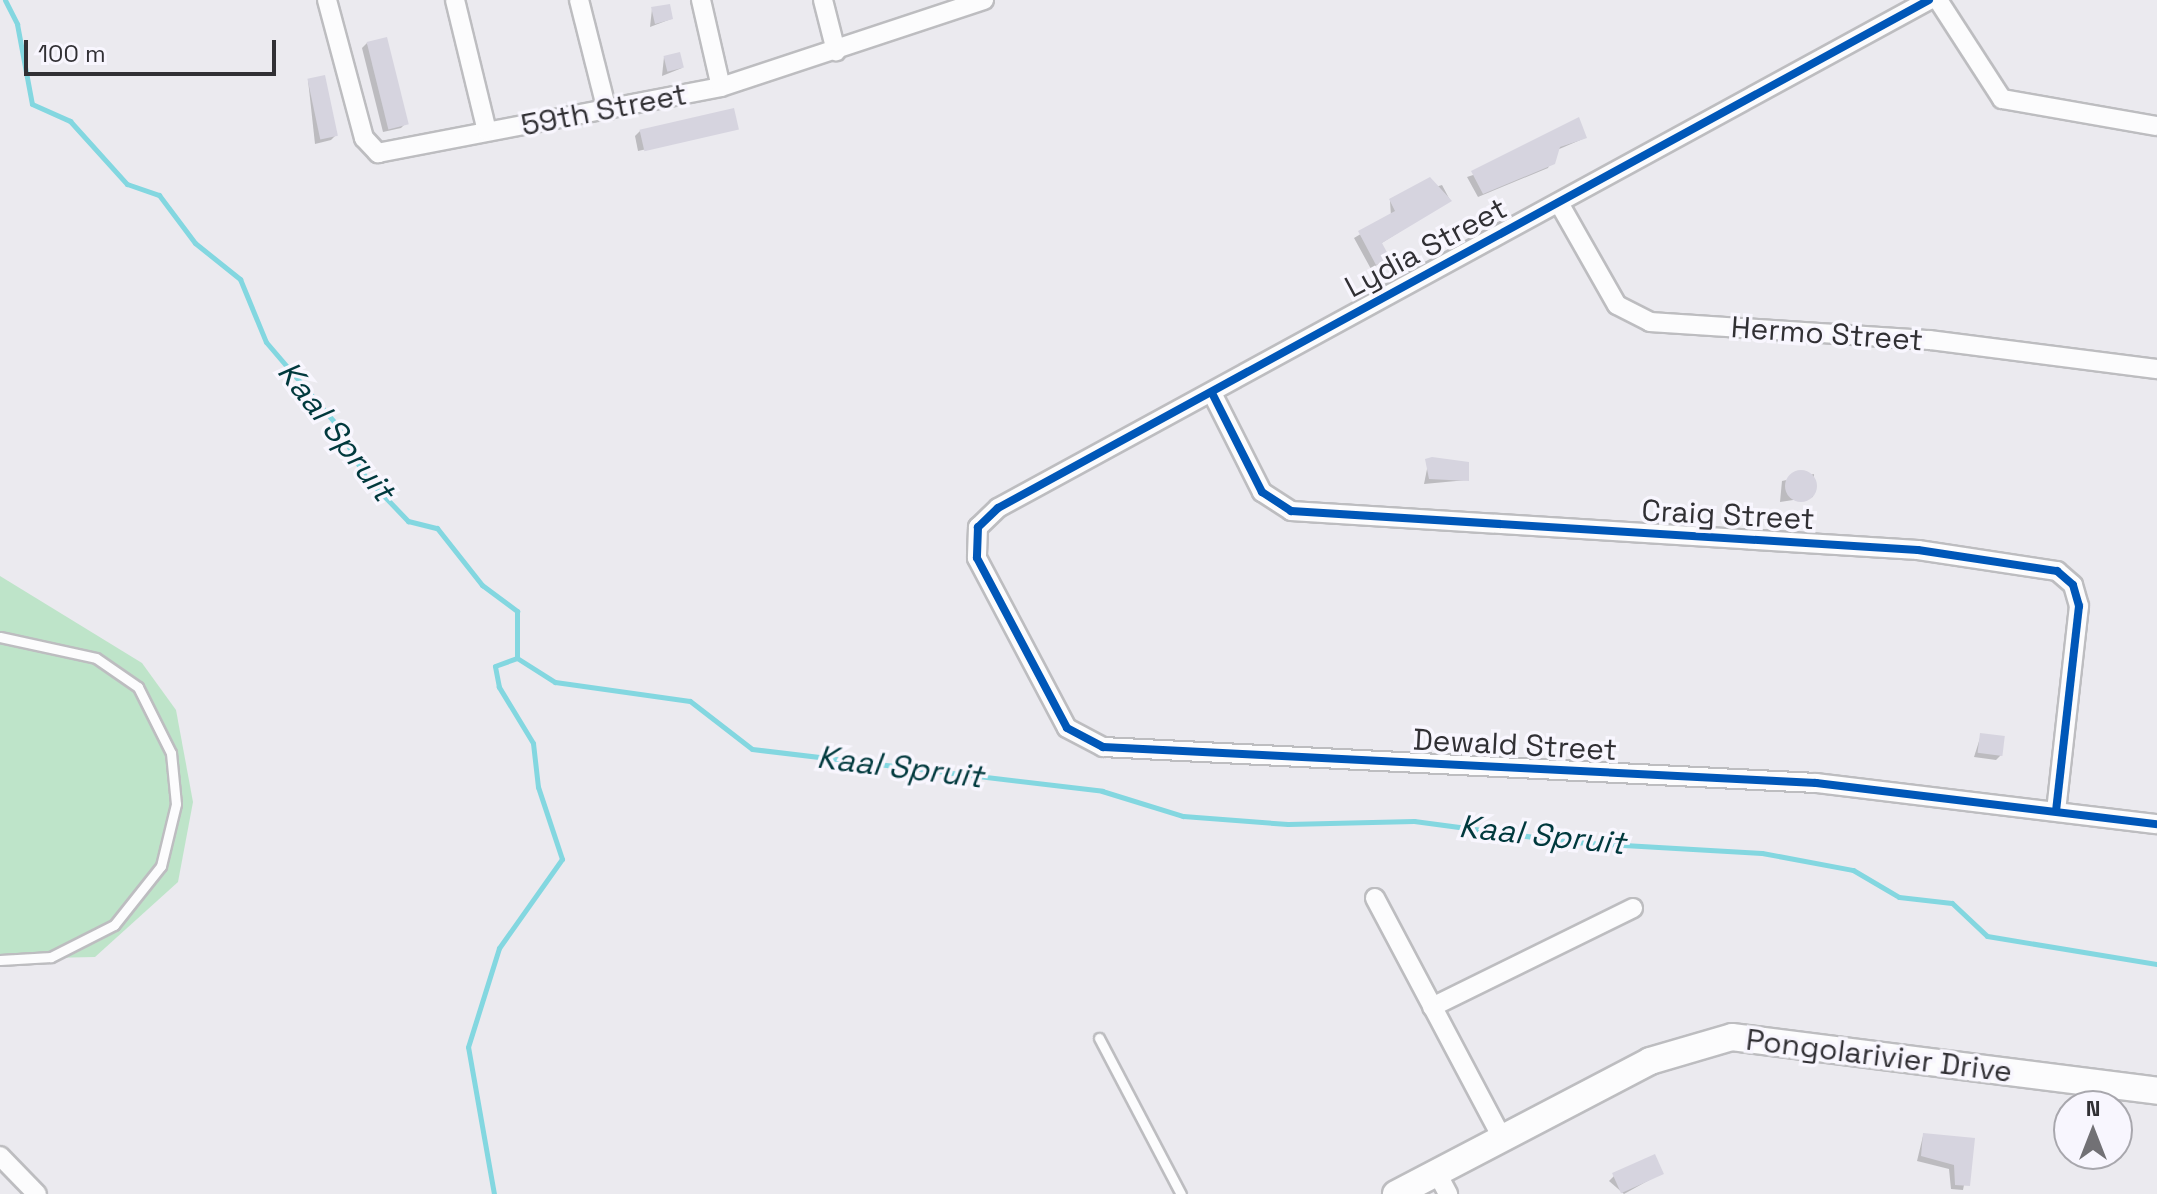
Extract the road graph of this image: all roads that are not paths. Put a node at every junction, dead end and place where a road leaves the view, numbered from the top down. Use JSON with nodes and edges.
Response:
{"nodes":[{"id":1,"x":327,"y":0,"type":"edge"},
{"id":2,"x":455,"y":0,"type":"edge"},
{"id":3,"x":579,"y":0,"type":"edge"},
{"id":4,"x":701,"y":0,"type":"edge"},
{"id":5,"x":823,"y":0,"type":"edge"},
{"id":6,"x":984,"y":0,"type":"edge"},
{"id":7,"x":1929,"y":0,"type":"edge"},
{"id":8,"x":1938,"y":0,"type":"edge"},
{"id":9,"x":836,"y":51,"type":"junction"},
{"id":10,"x":721,"y":87,"type":"junction"},
{"id":11,"x":607,"y":111,"type":"junction"},
{"id":12,"x":2157,"y":126,"type":"edge"},
{"id":13,"x":487,"y":131,"type":"junction"},
{"id":14,"x":1559,"y":203,"type":"junction"},
{"id":15,"x":2157,"y":369,"type":"edge"},
{"id":16,"x":1212,"y":393,"type":"junction"},
{"id":17,"x":977,"y":558,"type":"joint"},
{"id":18,"x":0,"y":637,"type":"edge"},
{"id":19,"x":2056,"y":811,"type":"junction"},
{"id":20,"x":2157,"y":824,"type":"edge"},
{"id":21,"x":1375,"y":898,"type":"dead end"},
{"id":22,"x":1633,"y":908,"type":"dead end"},
{"id":23,"x":0,"y":960,"type":"edge"},
{"id":24,"x":1432,"y":1007,"type":"junction"},
{"id":25,"x":1099,"y":1038,"type":"dead end"},
{"id":26,"x":2157,"y":1091,"type":"edge"},
{"id":27,"x":1502,"y":1138,"type":"junction"},
{"id":28,"x":0,"y":1156,"type":"edge"},
{"id":29,"x":1442,"y":1184,"type":"edge"},
{"id":30,"x":37,"y":1194,"type":"edge"},
{"id":31,"x":1181,"y":1194,"type":"edge"},
{"id":32,"x":1396,"y":1194,"type":"edge"}],
"edges":[{"from":1,"to":13,"type":"street","name":"59th Street"},
{"from":2,"to":13,"type":"street"},
{"from":3,"to":11,"type":"street"},
{"from":4,"to":10,"type":"street"},
{"from":5,"to":9,"type":"street"},
{"from":6,"to":9,"type":"street","name":"59th Street"},
{"from":7,"to":14,"type":"street","name":"Lydia Street"},
{"from":8,"to":12,"type":"street"},
{"from":9,"to":10,"type":"street","name":"59th Street"},
{"from":10,"to":11,"type":"street","name":"59th Street"},
{"from":11,"to":13,"type":"street","name":"59th Street"},
{"from":14,"to":15,"type":"street","name":"Hermo Street"},
{"from":14,"to":16,"type":"street","name":"Lydia Street"},
{"from":16,"to":17,"type":"street","name":"Lydia Street"},
{"from":16,"to":19,"type":"street","name":"Craig Street"},
{"from":17,"to":19,"type":"street","name":"Dewald Street"},
{"from":18,"to":23,"type":"lane"},
{"from":19,"to":20,"type":"street","name":"Dewald Street"},
{"from":21,"to":24,"type":"street"},
{"from":22,"to":24,"type":"street"},
{"from":24,"to":27,"type":"street"},
{"from":25,"to":31,"type":"lane"},
{"from":26,"to":27,"type":"street","name":"Pongolarivier Drive"},
{"from":27,"to":29,"type":"street","name":"Pongolarivier Drive"},
{"from":28,"to":30,"type":"street"},
{"from":29,"to":32,"type":"street","name":"Pongolarivier Drive"}]}
